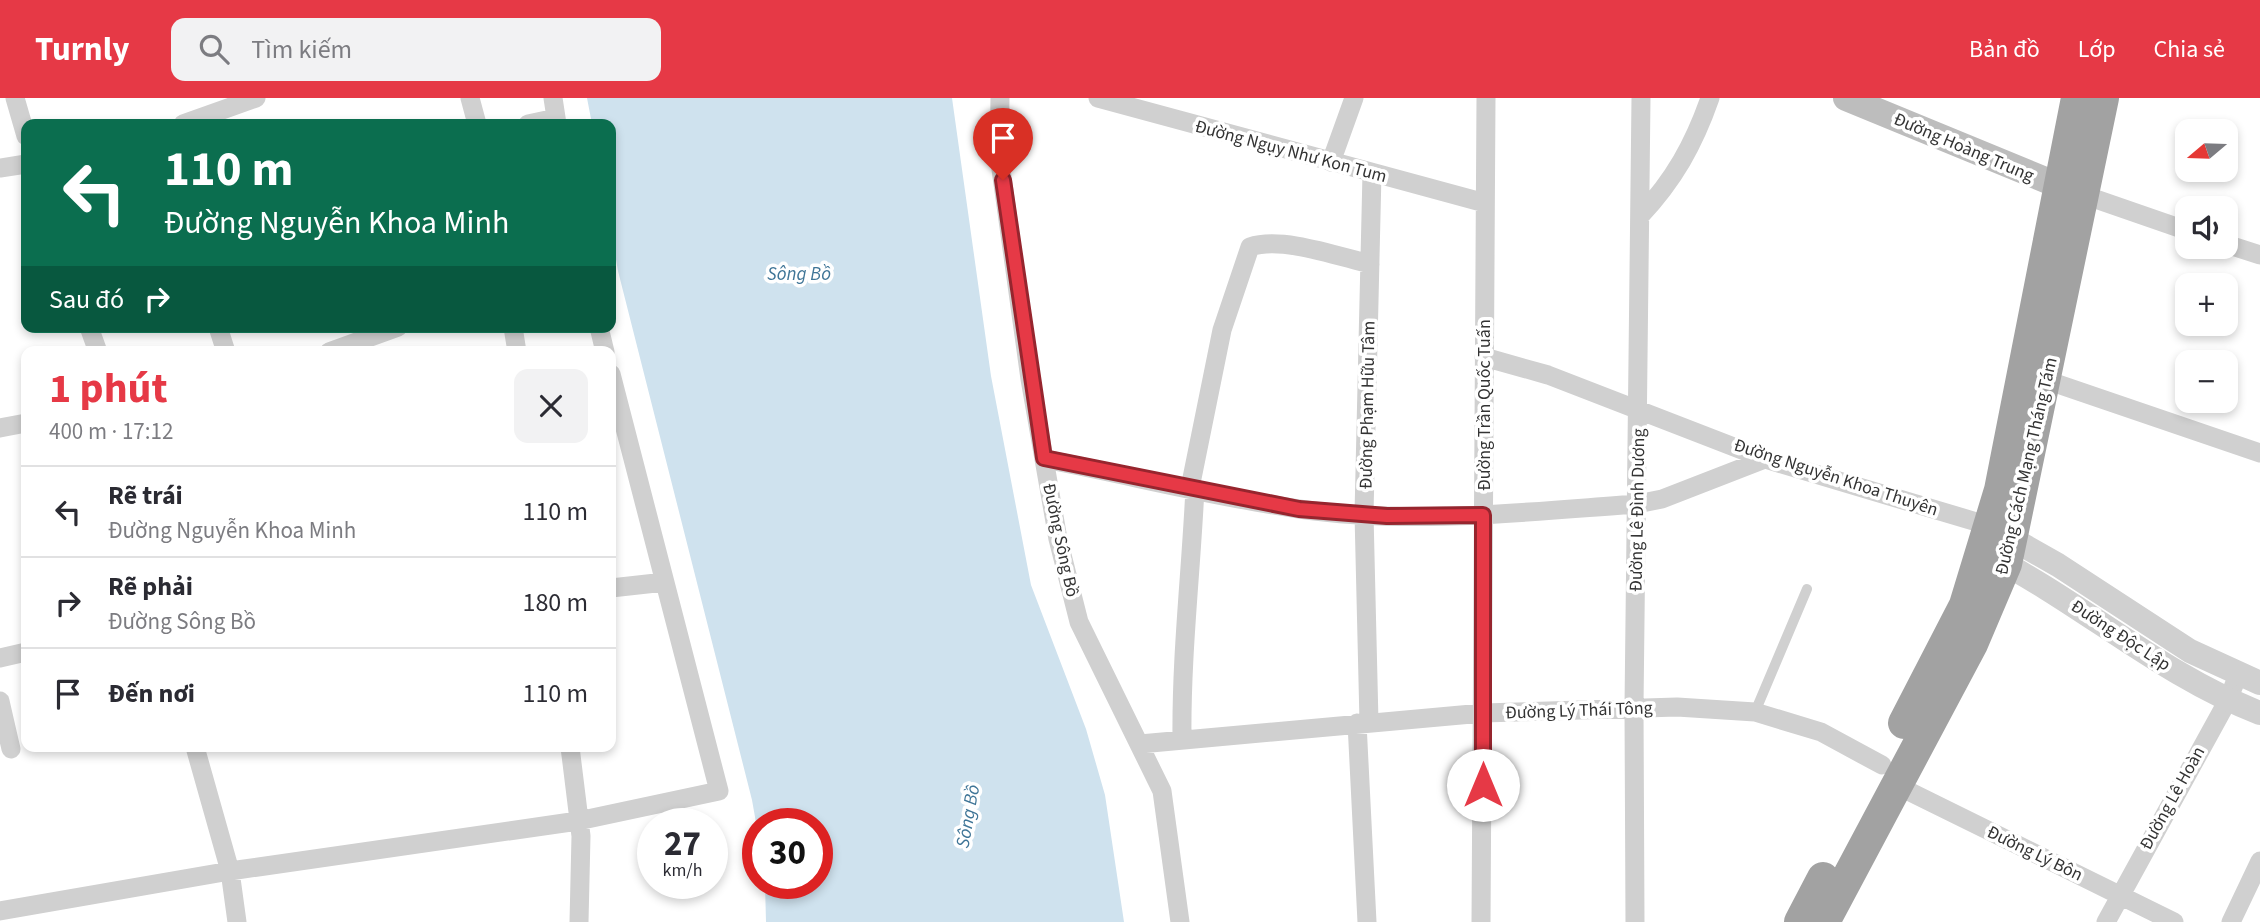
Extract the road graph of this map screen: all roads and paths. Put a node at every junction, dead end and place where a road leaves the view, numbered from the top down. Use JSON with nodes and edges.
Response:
{"nodes":[{"id":1,"x":15,"y":98,"type":"edge"},
{"id":2,"x":256,"y":98,"type":"edge"},
{"id":3,"x":470,"y":98,"type":"edge"},
{"id":4,"x":553,"y":98,"type":"edge"},
{"id":5,"x":1000,"y":98,"type":"edge"},
{"id":6,"x":1098,"y":98,"type":"edge"},
{"id":7,"x":1353,"y":98,"type":"edge"},
{"id":8,"x":1486,"y":98,"type":"edge"},
{"id":9,"x":1641,"y":98,"type":"edge"},
{"id":10,"x":1710,"y":98,"type":"edge"},
{"id":11,"x":1846,"y":98,"type":"edge"},
{"id":12,"x":2077,"y":98,"type":"edge"},
{"id":13,"x":2103,"y":98,"type":"edge"},
{"id":14,"x":21,"y":119,"type":"edge"},
{"id":15,"x":197,"y":119,"type":"edge"},
{"id":16,"x":476,"y":119,"type":"edge"},
{"id":17,"x":557,"y":119,"type":"edge"},
{"id":18,"x":1331,"y":162,"type":"junction"},
{"id":19,"x":21,"y":165,"type":"edge"},
{"id":20,"x":0,"y":168,"type":"edge"},
{"id":21,"x":1372,"y":173,"type":"junction"},
{"id":22,"x":2071,"y":191,"type":"junction"},
{"id":23,"x":1485,"y":203,"type":"junction"},
{"id":24,"x":1640,"y":216,"type":"junction"},
{"id":25,"x":2175,"y":227,"type":"edge"},
{"id":26,"x":2238,"y":248,"type":"edge"},
{"id":27,"x":2260,"y":256,"type":"edge"},
{"id":28,"x":1370,"y":264,"type":"junction"},
{"id":29,"x":381,"y":333,"type":"edge"},
{"id":30,"x":346,"y":346,"type":"edge"},
{"id":31,"x":1484,"y":357,"type":"junction"},
{"id":32,"x":2046,"y":380,"type":"junction"},
{"id":33,"x":616,"y":393,"type":"edge"},
{"id":34,"x":1638,"y":408,"type":"junction"},
{"id":35,"x":21,"y":424,"type":"edge"},
{"id":36,"x":0,"y":428,"type":"edge"},
{"id":37,"x":2260,"y":453,"type":"edge"},
{"id":38,"x":1044,"y":458,"type":"junction"},
{"id":39,"x":1765,"y":459,"type":"junction"},
{"id":40,"x":1192,"y":488,"type":"junction"},
{"id":41,"x":1637,"y":504,"type":"junction"},
{"id":42,"x":1364,"y":514,"type":"junction"},
{"id":43,"x":1483,"y":515,"type":"junction"},
{"id":44,"x":1998,"y":546,"type":"junction"},
{"id":45,"x":665,"y":582,"type":"junction"},
{"id":46,"x":616,"y":587,"type":"edge"},
{"id":47,"x":1807,"y":589,"type":"dead end"},
{"id":48,"x":21,"y":653,"type":"edge"},
{"id":49,"x":0,"y":658,"type":"edge"},
{"id":50,"x":2249,"y":679,"type":"edge"},
{"id":51,"x":2228,"y":700,"type":"junction"},
{"id":52,"x":0,"y":701,"type":"edge"},
{"id":53,"x":1634,"y":707,"type":"junction"},
{"id":54,"x":1755,"y":712,"type":"junction"},
{"id":55,"x":1483,"y":713,"type":"junction"},
{"id":56,"x":2260,"y":713,"type":"edge"},
{"id":57,"x":1363,"y":722,"type":"junction"},
{"id":58,"x":1182,"y":740,"type":"junction"},
{"id":59,"x":1140,"y":744,"type":"junction"},
{"id":60,"x":11,"y":749,"type":"dead end"},
{"id":61,"x":195,"y":752,"type":"edge"},
{"id":62,"x":571,"y":752,"type":"edge"},
{"id":63,"x":1889,"y":775,"type":"junction"},
{"id":64,"x":578,"y":821,"type":"junction"},
{"id":65,"x":2260,"y":861,"type":"edge"},
{"id":66,"x":230,"y":871,"type":"junction"},
{"id":67,"x":2118,"y":894,"type":"junction"},
{"id":68,"x":0,"y":911,"type":"edge"},
{"id":69,"x":237,"y":922,"type":"edge"},
{"id":70,"x":579,"y":922,"type":"edge"},
{"id":71,"x":1186,"y":922,"type":"edge"},
{"id":72,"x":1367,"y":922,"type":"edge"},
{"id":73,"x":1481,"y":922,"type":"edge"},
{"id":74,"x":1635,"y":922,"type":"edge"},
{"id":75,"x":1800,"y":922,"type":"edge"},
{"id":76,"x":1824,"y":922,"type":"edge"},
{"id":77,"x":2106,"y":922,"type":"edge"},
{"id":78,"x":2174,"y":922,"type":"edge"},
{"id":79,"x":2231,"y":922,"type":"edge"}],
"edges":[{"from":1,"to":14,"type":"street"},
{"from":2,"to":15,"type":"street"},
{"from":3,"to":16,"type":"street"},
{"from":4,"to":17,"type":"street"},
{"from":5,"to":38,"type":"street","name":"Đường Sông Bồ"},
{"from":6,"to":18,"type":"street","name":"Đường Ngụy Như Kon Tum"},
{"from":7,"to":18,"type":"street"},
{"from":8,"to":23,"type":"street","name":"Đường Trần Quốc Tuấn"},
{"from":9,"to":24,"type":"street","name":"Đường Lê Đình Dương"},
{"from":10,"to":24,"type":"street"},
{"from":11,"to":22,"type":"main road","name":"Đường Hoàng Trung"},
{"from":12,"to":22,"type":"highway","name":"Đường Cách Mạng Tháng Tám"},
{"from":13,"to":22,"type":"highway","name":"Đường Cách Mạng Tháng Tám"},
{"from":18,"to":21,"type":"street","name":"Đường Ngụy Như Kon Tum"},
{"from":19,"to":20,"type":"street"},
{"from":21,"to":23,"type":"street","name":"Đường Ngụy Như Kon Tum"},
{"from":21,"to":28,"type":"street","name":"Đường Phạm Hữu Tâm"},
{"from":22,"to":25,"type":"street"},
{"from":22,"to":32,"type":"highway","name":"Đường Cách Mạng Tháng Tám"},
{"from":22,"to":44,"type":"highway","name":"Đường Cách Mạng Tháng Tám"},
{"from":23,"to":31,"type":"street","name":"Đường Trần Quốc Tuấn"},
{"from":24,"to":34,"type":"street","name":"Đường Lê Đình Dương"},
{"from":26,"to":27,"type":"street"},
{"from":28,"to":40,"type":"street"},
{"from":28,"to":42,"type":"street","name":"Đường Phạm Hữu Tâm"},
{"from":29,"to":30,"type":"street"},
{"from":31,"to":34,"type":"street","name":"Đường Nguyễn Khoa Thuyên"},
{"from":31,"to":43,"type":"street","name":"Đường Trần Quốc Tuấn"},
{"from":32,"to":37,"type":"street"},
{"from":32,"to":44,"type":"highway","name":"Đường Cách Mạng Tháng Tám"},
{"from":33,"to":45,"type":"street"},
{"from":34,"to":39,"type":"street","name":"Đường Nguyễn Khoa Thuyên"},
{"from":34,"to":41,"type":"street","name":"Đường Lê Đình Dương"},
{"from":35,"to":36,"type":"street"},
{"from":38,"to":40,"type":"street"},
{"from":38,"to":59,"type":"street","name":"Đường Sông Bồ"},
{"from":39,"to":41,"type":"street"},
{"from":39,"to":44,"type":"street","name":"Đường Nguyễn Khoa Thuyên"},
{"from":40,"to":42,"type":"street"},
{"from":40,"to":58,"type":"street"},
{"from":41,"to":43,"type":"street"},
{"from":41,"to":53,"type":"street","name":"Đường Lê Đình Dương"},
{"from":42,"to":43,"type":"street"},
{"from":42,"to":57,"type":"street","name":"Đường Phạm Hữu Tâm"},
{"from":43,"to":55,"type":"street","name":"Đường Trần Quốc Tuấn"},
{"from":44,"to":50,"type":"street","name":"Đường Độc Lập"},
{"from":44,"to":51,"type":"street","name":"Đường Độc Lập"},
{"from":44,"to":63,"type":"highway","name":"Đường Cách Mạng Tháng Tám"},
{"from":45,"to":46,"type":"street"},
{"from":45,"to":64,"type":"street"},
{"from":47,"to":54,"type":"lane"},
{"from":48,"to":49,"type":"street"},
{"from":50,"to":51,"type":"street","name":"Đường Lê Hoàn"},
{"from":51,"to":56,"type":"street","name":"Đường Độc Lập"},
{"from":51,"to":67,"type":"street","name":"Đường Lê Hoàn"},
{"from":52,"to":60,"type":"street"},
{"from":53,"to":54,"type":"street","name":"Đường Lý Thái Tông"},
{"from":53,"to":55,"type":"street","name":"Đường Lý Thái Tông"},
{"from":53,"to":74,"type":"street","name":"Đường Lê Đình Dương"},
{"from":54,"to":63,"type":"street","name":"Đường Lý Thái Tông"},
{"from":55,"to":57,"type":"street","name":"Đường Lý Thái Tông"},
{"from":55,"to":73,"type":"street","name":"Đường Trần Quốc Tuấn"},
{"from":57,"to":58,"type":"street","name":"Đường Lý Thái Tông"},
{"from":57,"to":72,"type":"street","name":"Đường Phạm Hữu Tâm"},
{"from":58,"to":59,"type":"street","name":"Đường Lý Thái Tông"},
{"from":59,"to":71,"type":"street","name":"Đường Sông Bồ"},
{"from":61,"to":66,"type":"street"},
{"from":62,"to":64,"type":"street"},
{"from":63,"to":67,"type":"street","name":"Đường Lý Bôn"},
{"from":63,"to":75,"type":"highway","name":"Đường Cách Mạng Tháng Tám"},
{"from":63,"to":76,"type":"highway","name":"Đường Cách Mạng Tháng Tám"},
{"from":64,"to":66,"type":"street"},
{"from":64,"to":70,"type":"street"},
{"from":65,"to":79,"type":"street"},
{"from":66,"to":68,"type":"street"},
{"from":66,"to":69,"type":"street"},
{"from":67,"to":77,"type":"street","name":"Đường Lê Hoàn"},
{"from":67,"to":78,"type":"street","name":"Đường Lý Bôn"}]}
